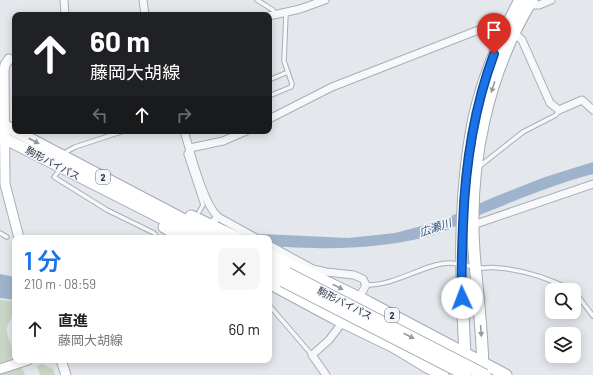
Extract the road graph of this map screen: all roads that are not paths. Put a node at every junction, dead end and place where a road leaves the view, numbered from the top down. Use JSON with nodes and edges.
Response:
{"nodes":[{"id":1,"x":64,"y":0,"type":"edge"},
{"id":2,"x":143,"y":0,"type":"edge"},
{"id":3,"x":257,"y":0,"type":"edge"},
{"id":4,"x":325,"y":0,"type":"edge"},
{"id":5,"x":552,"y":0,"type":"edge"},
{"id":6,"x":315,"y":2,"type":"edge"},
{"id":7,"x":527,"y":2,"type":"edge"},
{"id":8,"x":65,"y":12,"type":"edge"},
{"id":9,"x":145,"y":12,"type":"edge"},
{"id":10,"x":286,"y":13,"type":"junction"},
{"id":11,"x":272,"y":15,"type":"edge"},
{"id":12,"x":510,"y":29,"type":"junction"},
{"id":13,"x":8,"y":59,"type":"edge"},
{"id":14,"x":288,"y":72,"type":"junction"},
{"id":15,"x":272,"y":79,"type":"edge"},
{"id":16,"x":272,"y":95,"type":"edge"},
{"id":17,"x":559,"y":110,"type":"junction"},
{"id":18,"x":593,"y":110,"type":"edge"},
{"id":19,"x":272,"y":118,"type":"edge"},
{"id":20,"x":2,"y":124,"type":"edge"},
{"id":21,"x":12,"y":129,"type":"edge"},
{"id":22,"x":21,"y":134,"type":"edge"},
{"id":23,"x":115,"y":134,"type":"edge"},
{"id":24,"x":185,"y":134,"type":"edge"},
{"id":25,"x":239,"y":134,"type":"edge"},
{"id":26,"x":2,"y":137,"type":"edge"},
{"id":27,"x":190,"y":148,"type":"junction"},
{"id":28,"x":66,"y":152,"type":"dead end"},
{"id":29,"x":477,"y":166,"type":"junction"},
{"id":30,"x":58,"y":172,"type":"dead end"},
{"id":31,"x":593,"y":184,"type":"edge"},
{"id":32,"x":469,"y":206,"type":"junction"},
{"id":33,"x":199,"y":212,"type":"dead end"},
{"id":34,"x":470,"y":224,"type":"junction"},
{"id":35,"x":203,"y":232,"type":"edge"},
{"id":36,"x":0,"y":233,"type":"edge"},
{"id":37,"x":18,"y":235,"type":"edge"},
{"id":38,"x":155,"y":235,"type":"edge"},
{"id":39,"x":220,"y":235,"type":"edge"},
{"id":40,"x":250,"y":235,"type":"edge"},
{"id":41,"x":7,"y":237,"type":"dead end"},
{"id":42,"x":272,"y":246,"type":"edge"},
{"id":43,"x":272,"y":259,"type":"edge"},
{"id":44,"x":461,"y":263,"type":"junction"},
{"id":45,"x":476,"y":267,"type":"junction"},
{"id":46,"x":272,"y":274,"type":"edge"},
{"id":47,"x":285,"y":277,"type":"junction"},
{"id":48,"x":557,"y":283,"type":"edge"},
{"id":49,"x":272,"y":285,"type":"edge"},
{"id":50,"x":366,"y":285,"type":"junction"},
{"id":51,"x":360,"y":298,"type":"junction"},
{"id":52,"x":581,"y":301,"type":"edge"},
{"id":53,"x":272,"y":308,"type":"edge"},
{"id":54,"x":593,"y":316,"type":"edge"},
{"id":55,"x":343,"y":322,"type":"junction"},
{"id":56,"x":463,"y":330,"type":"junction"},
{"id":57,"x":440,"y":340,"type":"junction"},
{"id":58,"x":465,"y":352,"type":"junction"},
{"id":59,"x":312,"y":355,"type":"junction"},
{"id":60,"x":483,"y":362,"type":"junction"},
{"id":61,"x":18,"y":363,"type":"edge"},
{"id":62,"x":62,"y":363,"type":"edge"},
{"id":63,"x":0,"y":368,"type":"edge"},
{"id":64,"x":66,"y":375,"type":"edge"},
{"id":65,"x":326,"y":375,"type":"edge"},
{"id":66,"x":443,"y":375,"type":"edge"},
{"id":67,"x":466,"y":375,"type":"edge"},
{"id":68,"x":484,"y":375,"type":"edge"},
{"id":69,"x":506,"y":375,"type":"edge"}],
"edges":[{"from":1,"to":8,"type":"street"},
{"from":2,"to":9,"type":"street"},
{"from":3,"to":11,"type":"lane"},
{"from":4,"to":6,"type":"street"},
{"from":5,"to":7,"type":"street"},
{"from":6,"to":10,"type":"street"},
{"from":7,"to":12,"type":"main road"},
{"from":10,"to":11,"type":"street"},
{"from":10,"to":14,"type":"lane"},
{"from":12,"to":17,"type":"street"},
{"from":12,"to":19,"type":"street"},
{"from":12,"to":29,"type":"main road","one_way":true},
{"from":12,"to":32,"type":"main road"},
{"from":13,"to":20,"type":"street"},
{"from":14,"to":15,"type":"lane"},
{"from":14,"to":16,"type":"lane"},
{"from":17,"to":18,"type":"street"},
{"from":17,"to":29,"type":"lane"},
{"from":20,"to":21,"type":"main road","name":"駒形バイパス","number":"2","one_way":true},
{"from":20,"to":26,"type":"street"},
{"from":22,"to":35,"type":"main road","name":"駒形バイパス","number":"2","one_way":true},
{"from":23,"to":28,"type":"lane"},
{"from":24,"to":27,"type":"street"},
{"from":25,"to":27,"type":"street"},
{"from":26,"to":35,"type":"main road","name":"駒形バイパス","number":"2"},
{"from":26,"to":37,"type":"street"},
{"from":27,"to":33,"type":"lane"},
{"from":27,"to":35,"type":"street"},
{"from":29,"to":32,"type":"main road"},
{"from":30,"to":38,"type":"lane"},
{"from":31,"to":34,"type":"street"},
{"from":32,"to":34,"type":"main road"},
{"from":34,"to":44,"type":"main road"},
{"from":34,"to":45,"type":"main road"},
{"from":35,"to":39,"type":"main road","number":"2"},
{"from":35,"to":40,"type":"street"},
{"from":36,"to":41,"type":"lane"},
{"from":42,"to":50,"type":"street"},
{"from":43,"to":47,"type":"main road","name":"駒形バイパス","number":"2"},
{"from":43,"to":51,"type":"main road","number":"2","one_way":true},
{"from":44,"to":45,"type":"lane"},
{"from":44,"to":50,"type":"lane"},
{"from":44,"to":56,"type":"main road"},
{"from":45,"to":48,"type":"lane"},
{"from":45,"to":60,"type":"main road","one_way":true},
{"from":46,"to":47,"type":"main road","name":"駒形バイパス","number":"2"},
{"from":47,"to":67,"type":"main road","name":"駒形バイパス","number":"2","bridge":true},
{"from":47,"to":68,"type":"main road","name":"駒形バイパス","number":"2","one_way":true,"bridge":true},
{"from":49,"to":55,"type":"main road"},
{"from":50,"to":51,"type":"street"},
{"from":51,"to":55,"type":"street"},
{"from":51,"to":57,"type":"main road","number":"2"},
{"from":52,"to":54,"type":"lane"},
{"from":53,"to":59,"type":"lane"},
{"from":55,"to":59,"type":"street"},
{"from":55,"to":66,"type":"main road"},
{"from":56,"to":57,"type":"main road"},
{"from":56,"to":58,"type":"main road"},
{"from":57,"to":58,"type":"main road","number":"2"},
{"from":58,"to":60,"type":"main road","number":"2"},
{"from":58,"to":67,"type":"main road"},
{"from":59,"to":65,"type":"street"},
{"from":60,"to":68,"type":"main road"},
{"from":60,"to":69,"type":"main road","number":"2"},
{"from":61,"to":63,"type":"street"},
{"from":62,"to":64,"type":"street"}]}
